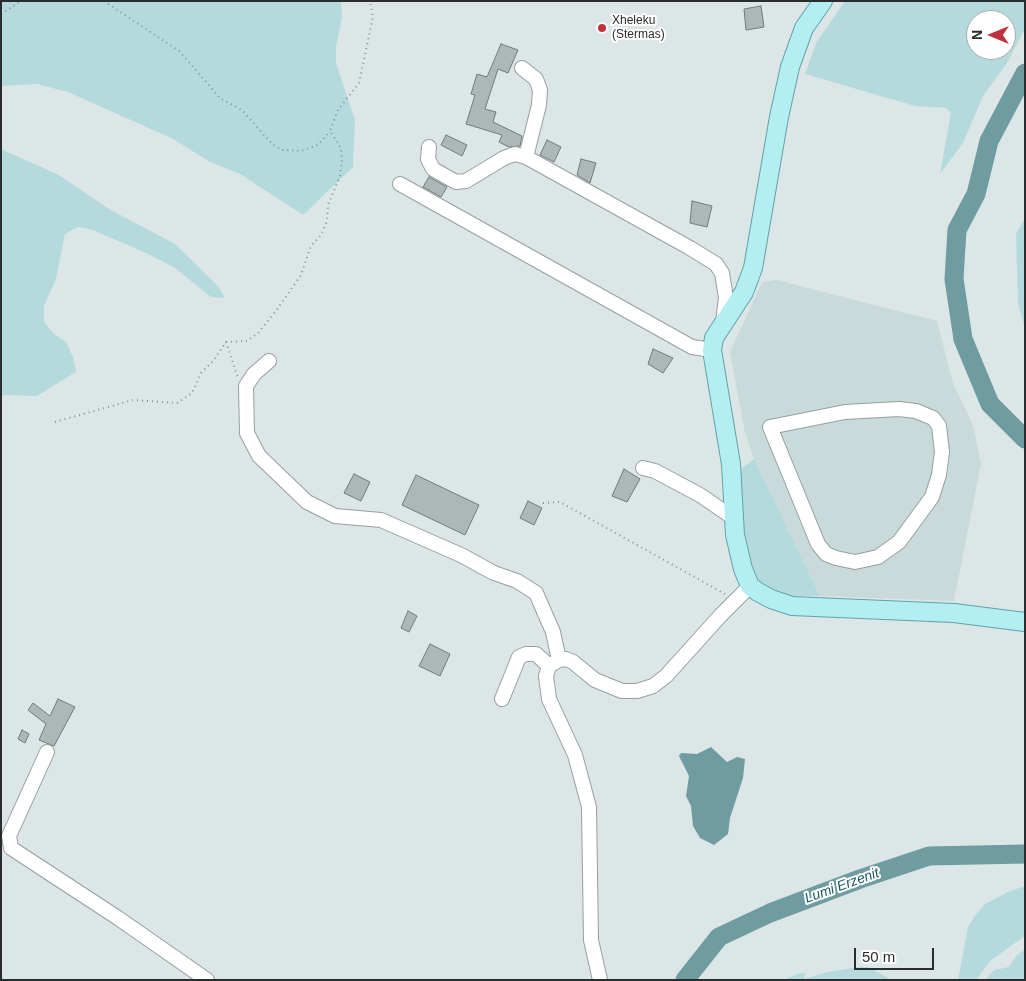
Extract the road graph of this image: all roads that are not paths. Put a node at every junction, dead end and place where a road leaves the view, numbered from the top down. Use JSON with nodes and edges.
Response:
{"nodes":[{"id":1,"x":823,"y":1,"type":"edge"},
{"id":2,"x":522,"y":68,"type":"dead end"},
{"id":3,"x":429,"y":147,"type":"dead end"},
{"id":4,"x":526,"y":157,"type":"junction"},
{"id":5,"x":400,"y":184,"type":"dead end"},
{"id":6,"x":723,"y":322,"type":"junction"},
{"id":7,"x":712,"y":350,"type":"junction"},
{"id":8,"x":269,"y":361,"type":"dead end"},
{"id":9,"x":770,"y":427,"type":"joint"},
{"id":10,"x":643,"y":468,"type":"dead end"},
{"id":11,"x":735,"y":519,"type":"junction"},
{"id":12,"x":750,"y":586,"type":"junction"},
{"id":13,"x":1025,"y":622,"type":"edge"},
{"id":14,"x":554,"y":663,"type":"junction"},
{"id":15,"x":502,"y":699,"type":"dead end"},
{"id":16,"x":47,"y":752,"type":"dead end"},
{"id":17,"x":6,"y":849,"type":"edge"},
{"id":18,"x":207,"y":980,"type":"edge"},
{"id":19,"x":600,"y":980,"type":"edge"}],
"edges":[{"from":1,"to":6,"type":"main road"},
{"from":2,"to":4,"type":"street"},
{"from":3,"to":4,"type":"street"},
{"from":4,"to":6,"type":"street"},
{"from":5,"to":7,"type":"street"},
{"from":6,"to":7,"type":"main road"},
{"from":7,"to":11,"type":"main road"},
{"from":8,"to":14,"type":"street"},
{"from":9,"to":9,"type":"street"},
{"from":10,"to":11,"type":"street"},
{"from":11,"to":12,"type":"main road"},
{"from":12,"to":13,"type":"main road"},
{"from":12,"to":14,"type":"street"},
{"from":14,"to":15,"type":"street"},
{"from":14,"to":19,"type":"street"},
{"from":16,"to":17,"type":"street"},
{"from":17,"to":18,"type":"street"}]}
